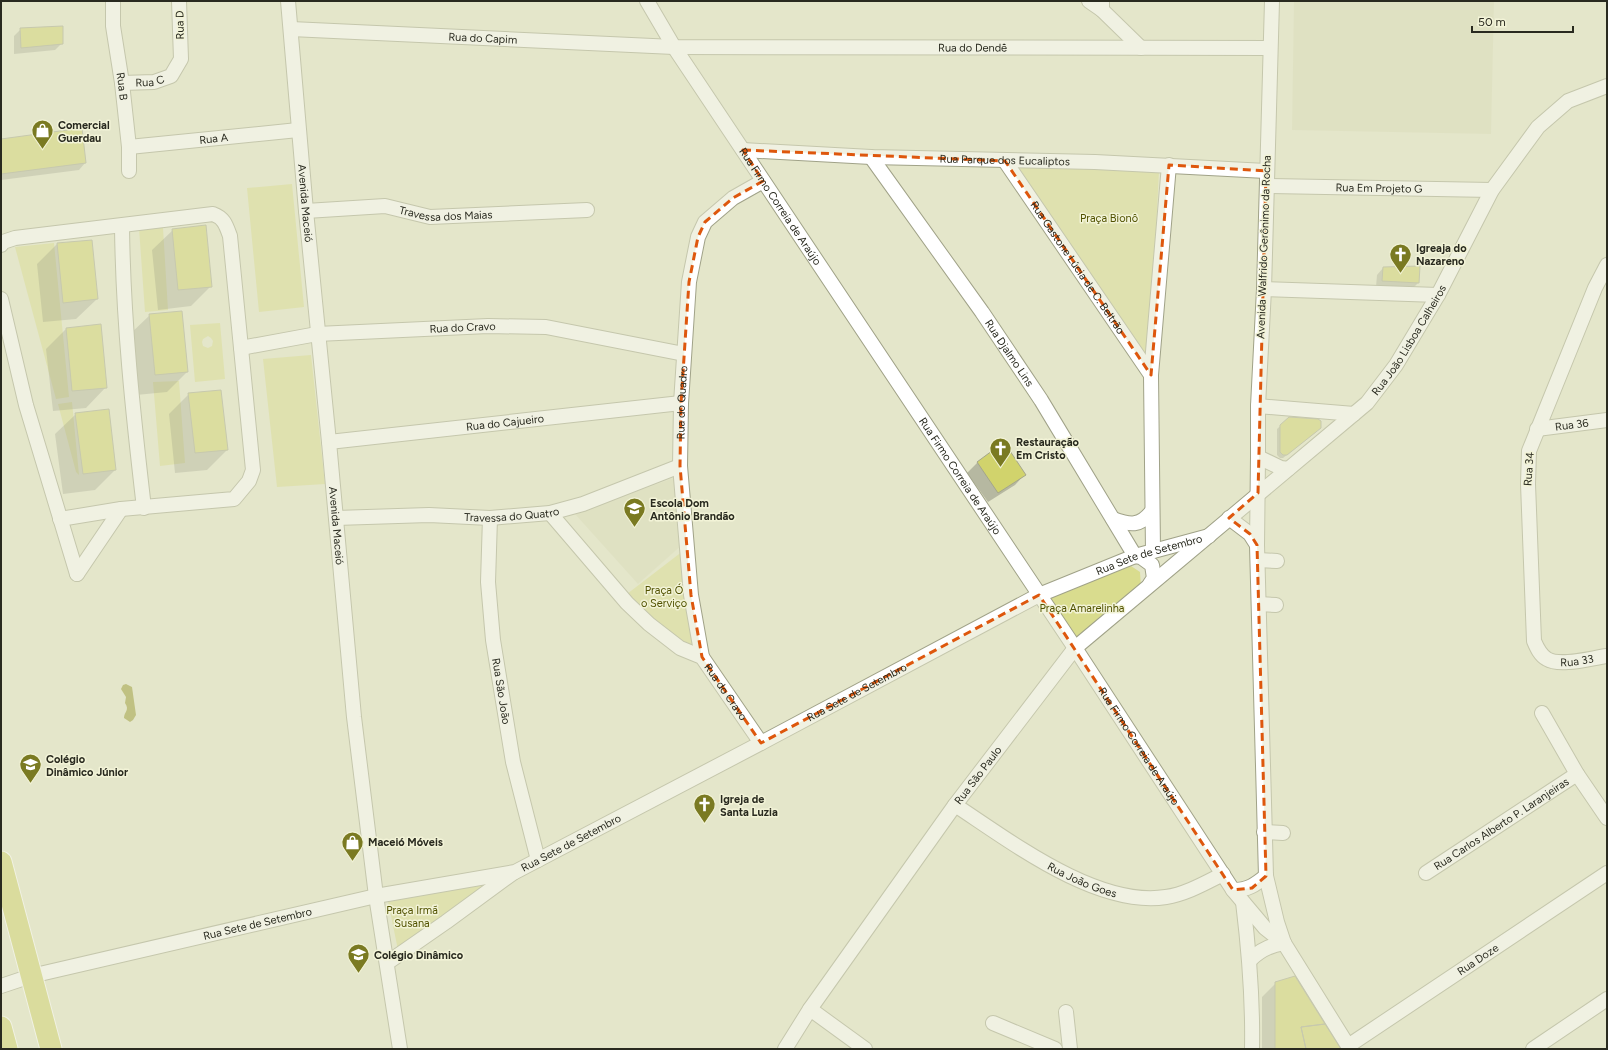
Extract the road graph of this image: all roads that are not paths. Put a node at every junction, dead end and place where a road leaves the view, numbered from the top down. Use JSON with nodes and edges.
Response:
{"nodes":[{"id":1,"x":114,"y":1,"type":"edge"},
{"id":2,"x":179,"y":1,"type":"edge"},
{"id":3,"x":288,"y":1,"type":"edge"},
{"id":4,"x":647,"y":1,"type":"edge"},
{"id":5,"x":1089,"y":1,"type":"edge"},
{"id":6,"x":1272,"y":1,"type":"edge"},
{"id":7,"x":1102,"y":6,"type":"edge"},
{"id":8,"x":291,"y":29,"type":"junction"},
{"id":9,"x":674,"y":47,"type":"junction"},
{"id":10,"x":181,"y":48,"type":"joint"},
{"id":11,"x":1142,"y":48,"type":"junction"},
{"id":12,"x":1270,"y":48,"type":"junction"},
{"id":13,"x":122,"y":83,"type":"junction"},
{"id":14,"x":1607,"y":86,"type":"edge"},
{"id":15,"x":298,"y":130,"type":"junction"},
{"id":16,"x":129,"y":147,"type":"junction"},
{"id":17,"x":743,"y":150,"type":"junction"},
{"id":18,"x":871,"y":157,"type":"junction"},
{"id":19,"x":1005,"y":161,"type":"junction"},
{"id":20,"x":1169,"y":165,"type":"junction"},
{"id":21,"x":129,"y":171,"type":"dead end"},
{"id":22,"x":1266,"y":171,"type":"junction"},
{"id":23,"x":763,"y":181,"type":"junction"},
{"id":24,"x":1267,"y":186,"type":"junction"},
{"id":25,"x":1492,"y":190,"type":"junction"},
{"id":26,"x":587,"y":210,"type":"dead end"},
{"id":27,"x":306,"y":211,"type":"junction"},
{"id":28,"x":122,"y":226,"type":"junction"},
{"id":29,"x":1,"y":245,"type":"edge"},
{"id":30,"x":1607,"y":265,"type":"edge"},
{"id":31,"x":1264,"y":289,"type":"junction"},
{"id":32,"x":1601,"y":291,"type":"edge"},
{"id":33,"x":1438,"y":295,"type":"junction"},
{"id":34,"x":1,"y":300,"type":"edge"},
{"id":35,"x":317,"y":334,"type":"junction"},
{"id":36,"x":240,"y":348,"type":"junction"},
{"id":37,"x":684,"y":354,"type":"junction"},
{"id":38,"x":1151,"y":375,"type":"junction"},
{"id":39,"x":681,"y":402,"type":"junction"},
{"id":40,"x":1258,"y":406,"type":"junction"},
{"id":41,"x":1354,"y":414,"type":"junction"},
{"id":42,"x":1607,"y":420,"type":"edge"},
{"id":43,"x":1537,"y":429,"type":"junction"},
{"id":44,"x":329,"y":442,"type":"junction"},
{"id":45,"x":1258,"y":457,"type":"junction"},
{"id":46,"x":680,"y":466,"type":"junction"},
{"id":47,"x":1288,"y":469,"type":"junction"},
{"id":48,"x":1258,"y":493,"type":"junction"},
{"id":49,"x":144,"y":508,"type":"junction"},
{"id":50,"x":121,"y":509,"type":"junction"},
{"id":51,"x":1152,"y":511,"type":"junction"},
{"id":52,"x":550,"y":513,"type":"junction"},
{"id":53,"x":336,"y":518,"type":"junction"},
{"id":54,"x":490,"y":518,"type":"junction"},
{"id":55,"x":1229,"y":518,"type":"junction"},
{"id":56,"x":60,"y":519,"type":"junction"},
{"id":57,"x":1112,"y":519,"type":"junction"},
{"id":58,"x":1209,"y":536,"type":"junction"},
{"id":59,"x":1257,"y":545,"type":"junction"},
{"id":60,"x":1153,"y":551,"type":"junction"},
{"id":61,"x":1135,"y":556,"type":"junction"},
{"id":62,"x":1258,"y":560,"type":"junction"},
{"id":63,"x":1277,"y":561,"type":"dead end"},
{"id":64,"x":1150,"y":584,"type":"junction"},
{"id":65,"x":1039,"y":595,"type":"junction"},
{"id":66,"x":1259,"y":604,"type":"junction"},
{"id":67,"x":1276,"y":605,"type":"dead end"},
{"id":68,"x":1075,"y":648,"type":"junction"},
{"id":69,"x":1607,"y":656,"type":"edge"},
{"id":70,"x":702,"y":657,"type":"junction"},
{"id":71,"x":1547,"y":660,"type":"joint"},
{"id":72,"x":1542,"y":713,"type":"dead end"},
{"id":73,"x":762,"y":743,"type":"junction"},
{"id":74,"x":1577,"y":774,"type":"junction"},
{"id":75,"x":955,"y":805,"type":"junction"},
{"id":76,"x":1607,"y":818,"type":"edge"},
{"id":77,"x":1264,"y":832,"type":"junction"},
{"id":78,"x":1283,"y":833,"type":"dead end"},
{"id":79,"x":538,"y":860,"type":"junction"},
{"id":80,"x":1,"y":862,"type":"edge"},
{"id":81,"x":515,"y":872,"type":"junction"},
{"id":82,"x":1426,"y":873,"type":"dead end"},
{"id":83,"x":1607,"y":873,"type":"edge"},
{"id":84,"x":1223,"y":874,"type":"junction"},
{"id":85,"x":1266,"y":876,"type":"junction"},
{"id":86,"x":1233,"y":890,"type":"junction"},
{"id":87,"x":376,"y":896,"type":"junction"},
{"id":88,"x":1243,"y":902,"type":"junction"},
{"id":89,"x":1284,"y":943,"type":"junction"},
{"id":90,"x":1250,"y":960,"type":"junction"},
{"id":91,"x":387,"y":963,"type":"junction"},
{"id":92,"x":31,"y":976,"type":"junction"},
{"id":93,"x":1,"y":986,"type":"edge"},
{"id":94,"x":1607,"y":999,"type":"edge"},
{"id":95,"x":810,"y":1009,"type":"junction"},
{"id":96,"x":1066,"y":1012,"type":"dead end"},
{"id":97,"x":993,"y":1023,"type":"dead end"},
{"id":98,"x":1,"y":1027,"type":"edge"},
{"id":99,"x":1349,"y":1048,"type":"edge"},
{"id":100,"x":7,"y":1049,"type":"edge"},
{"id":101,"x":51,"y":1049,"type":"edge"},
{"id":102,"x":400,"y":1049,"type":"edge"},
{"id":103,"x":785,"y":1049,"type":"edge"},
{"id":104,"x":864,"y":1049,"type":"edge"},
{"id":105,"x":1055,"y":1049,"type":"edge"},
{"id":106,"x":1070,"y":1049,"type":"edge"},
{"id":107,"x":1252,"y":1049,"type":"edge"},
{"id":108,"x":1533,"y":1049,"type":"edge"}],
"edges":[{"from":1,"to":13,"type":"street","name":"Rua B"},
{"from":2,"to":10,"type":"street","name":"Rua D"},
{"from":3,"to":8,"type":"street","name":"Avenida Maceió"},
{"from":4,"to":9,"type":"street","name":"Rua Firmo Correia de Araújo"},
{"from":5,"to":7,"type":"street"},
{"from":6,"to":12,"type":"street","name":"Avenida Walfrido Gerônimo da Rocha"},
{"from":7,"to":11,"type":"street"},
{"from":8,"to":9,"type":"street","name":"Rua do Capim"},
{"from":8,"to":15,"type":"street","name":"Avenida Maceió"},
{"from":9,"to":11,"type":"street","name":"Rua do Dendê"},
{"from":9,"to":17,"type":"street","name":"Rua Firmo Correia de Araújo"},
{"from":10,"to":13,"type":"street","name":"Rua C"},
{"from":11,"to":12,"type":"street","name":"Rua do Dendê"},
{"from":12,"to":22,"type":"street","name":"Avenida Walfrido Gerônimo da Rocha"},
{"from":13,"to":16,"type":"street","name":"Rua B"},
{"from":14,"to":25,"type":"street","name":"Rua João Lisboa Calheiros"},
{"from":15,"to":16,"type":"street","name":"Rua A"},
{"from":15,"to":27,"type":"street","name":"Avenida Maceió"},
{"from":16,"to":21,"type":"street","name":"Rua B"},
{"from":17,"to":18,"type":"street","name":"Rua Parque dos Eucaliptos"},
{"from":17,"to":23,"type":"street","name":"Rua Firmo Correia de Araújo"},
{"from":18,"to":19,"type":"street","name":"Rua Parque dos Eucaliptos"},
{"from":18,"to":57,"type":"street","name":"Rua Djalmo Lins"},
{"from":19,"to":20,"type":"street","name":"Rua Parque dos Eucaliptos"},
{"from":19,"to":38,"type":"street","name":"Rua Gastone Lúcia de C. Beltrão"},
{"from":20,"to":22,"type":"street","name":"Rua Parque dos Eucaliptos"},
{"from":20,"to":38,"type":"street"},
{"from":22,"to":24,"type":"street","name":"Avenida Walfrido Gerônimo da Rocha"},
{"from":23,"to":37,"type":"street","name":"Rua do Quadro"},
{"from":23,"to":65,"type":"street","name":"Rua Firmo Correia de Araújo"},
{"from":24,"to":25,"type":"street","name":"Rua Em Projeto G"},
{"from":24,"to":31,"type":"street","name":"Avenida Walfrido Gerônimo da Rocha"},
{"from":25,"to":33,"type":"street","name":"Rua João Lisboa Calheiros"},
{"from":26,"to":27,"type":"street","name":"Travessa dos Maias"},
{"from":27,"to":35,"type":"street","name":"Avenida Maceió"},
{"from":28,"to":29,"type":"street"},
{"from":28,"to":36,"type":"street"},
{"from":28,"to":49,"type":"street"},
{"from":30,"to":32,"type":"street","name":"Rua 34"},
{"from":31,"to":33,"type":"street"},
{"from":31,"to":40,"type":"street","name":"Avenida Walfrido Gerônimo da Rocha"},
{"from":32,"to":43,"type":"street","name":"Rua 34"},
{"from":33,"to":41,"type":"street","name":"Rua João Lisboa Calheiros"},
{"from":34,"to":56,"type":"street"},
{"from":35,"to":36,"type":"street","name":"Rua do Cravo"},
{"from":35,"to":37,"type":"street","name":"Rua do Cravo"},
{"from":35,"to":44,"type":"street","name":"Avenida Maceió"},
{"from":36,"to":49,"type":"street"},
{"from":37,"to":39,"type":"street","name":"Rua do Quadro"},
{"from":38,"to":51,"type":"street"},
{"from":39,"to":44,"type":"street","name":"Rua do Cajueiro"},
{"from":39,"to":46,"type":"street","name":"Rua do Quadro"},
{"from":40,"to":41,"type":"street"},
{"from":40,"to":45,"type":"street","name":"Avenida Walfrido Gerônimo da Rocha"},
{"from":41,"to":47,"type":"street","name":"Rua João Lisboa Calheiros"},
{"from":42,"to":43,"type":"street","name":"Rua 36"},
{"from":43,"to":71,"type":"street","name":"Rua 34"},
{"from":44,"to":53,"type":"street","name":"Avenida Maceió"},
{"from":45,"to":47,"type":"street"},
{"from":45,"to":48,"type":"street","name":"Avenida Walfrido Gerônimo da Rocha"},
{"from":46,"to":52,"type":"street","name":"Travessa do Quatro"},
{"from":46,"to":70,"type":"street","name":"Rua do Quadro"},
{"from":47,"to":48,"type":"street","name":"Rua João Lisboa Calheiros"},
{"from":48,"to":55,"type":"street","name":"Rua João Lisboa Calheiros"},
{"from":48,"to":59,"type":"street","name":"Rua Firmo Correia de Araújo"},
{"from":49,"to":50,"type":"street"},
{"from":50,"to":56,"type":"street"},
{"from":50,"to":56,"type":"street"},
{"from":51,"to":57,"type":"street"},
{"from":51,"to":60,"type":"street"},
{"from":52,"to":54,"type":"street","name":"Travessa do Quatro"},
{"from":52,"to":70,"type":"street","name":"Rua do Cravo"},
{"from":53,"to":54,"type":"street","name":"Travessa do Quatro"},
{"from":53,"to":87,"type":"street","name":"Avenida Maceió"},
{"from":54,"to":79,"type":"street","name":"Rua São João"},
{"from":55,"to":58,"type":"street","name":"Rua João Lisboa Calheiros"},
{"from":55,"to":59,"type":"street"},
{"from":57,"to":61,"type":"street","name":"Rua Djalmo Lins"},
{"from":58,"to":60,"type":"street","name":"Rua Sete de Setembro"},
{"from":58,"to":64,"type":"street","name":"Rua São Paulo"},
{"from":59,"to":62,"type":"street","name":"Rua Firmo Correia de Araújo"},
{"from":60,"to":61,"type":"street","name":"Rua Sete de Setembro"},
{"from":61,"to":64,"type":"street"},
{"from":61,"to":65,"type":"street","name":"Rua Sete de Setembro"},
{"from":62,"to":63,"type":"street"},
{"from":62,"to":66,"type":"street","name":"Rua Firmo Correia de Araújo"},
{"from":64,"to":68,"type":"street","name":"Rua São Paulo"},
{"from":65,"to":68,"type":"street","name":"Rua Firmo Correia de Araújo"},
{"from":65,"to":73,"type":"street","name":"Rua Sete de Setembro"},
{"from":66,"to":67,"type":"street"},
{"from":66,"to":77,"type":"street","name":"Rua Firmo Correia de Araújo"},
{"from":68,"to":75,"type":"street","name":"Rua São Paulo"},
{"from":68,"to":84,"type":"street","name":"Rua Firmo Correia de Araújo"},
{"from":69,"to":71,"type":"street","name":"Rua 33"},
{"from":70,"to":73,"type":"street","name":"Rua do Cravo"},
{"from":72,"to":74,"type":"street"},
{"from":73,"to":79,"type":"street","name":"Rua Sete de Setembro"},
{"from":74,"to":76,"type":"street"},
{"from":74,"to":82,"type":"street","name":"Rua Carlos Alberto P. Laranjeiras"},
{"from":75,"to":84,"type":"street","name":"Rua João Goes"},
{"from":75,"to":95,"type":"street","name":"Rua São Paulo"},
{"from":77,"to":78,"type":"street"},
{"from":77,"to":85,"type":"street","name":"Rua Firmo Correia de Araújo"},
{"from":79,"to":81,"type":"street","name":"Rua Sete de Setembro"},
{"from":80,"to":92,"type":"highway"},
{"from":81,"to":87,"type":"street","name":"Rua Sete de Setembro"},
{"from":81,"to":91,"type":"street","name":"Rua Sete de Setembro"},
{"from":83,"to":99,"type":"street","name":"Rua Doze"},
{"from":84,"to":86,"type":"street","name":"Rua Firmo Correia de Araújo"},
{"from":85,"to":86,"type":"street"},
{"from":85,"to":89,"type":"street","name":"Rua Firmo Correia de Araújo"},
{"from":86,"to":88,"type":"street","name":"Rua Firmo Correia de Araújo"},
{"from":87,"to":91,"type":"street","name":"Avenida Maceió"},
{"from":87,"to":92,"type":"street","name":"Rua Sete de Setembro"},
{"from":88,"to":89,"type":"street","name":"Rua Firmo Correia de Araújo"},
{"from":88,"to":90,"type":"street"},
{"from":89,"to":90,"type":"street"},
{"from":89,"to":99,"type":"street","name":"Rua Firmo Correia de Araújo"},
{"from":90,"to":107,"type":"street"},
{"from":91,"to":102,"type":"street","name":"Avenida Maceió"},
{"from":92,"to":93,"type":"street","name":"Rua Sete de Setembro"},
{"from":92,"to":101,"type":"highway"},
{"from":94,"to":108,"type":"street"},
{"from":95,"to":103,"type":"street","name":"Rua São Paulo"},
{"from":95,"to":104,"type":"street"},
{"from":96,"to":106,"type":"street"},
{"from":97,"to":105,"type":"street"},
{"from":98,"to":100,"type":"highway"}]}
